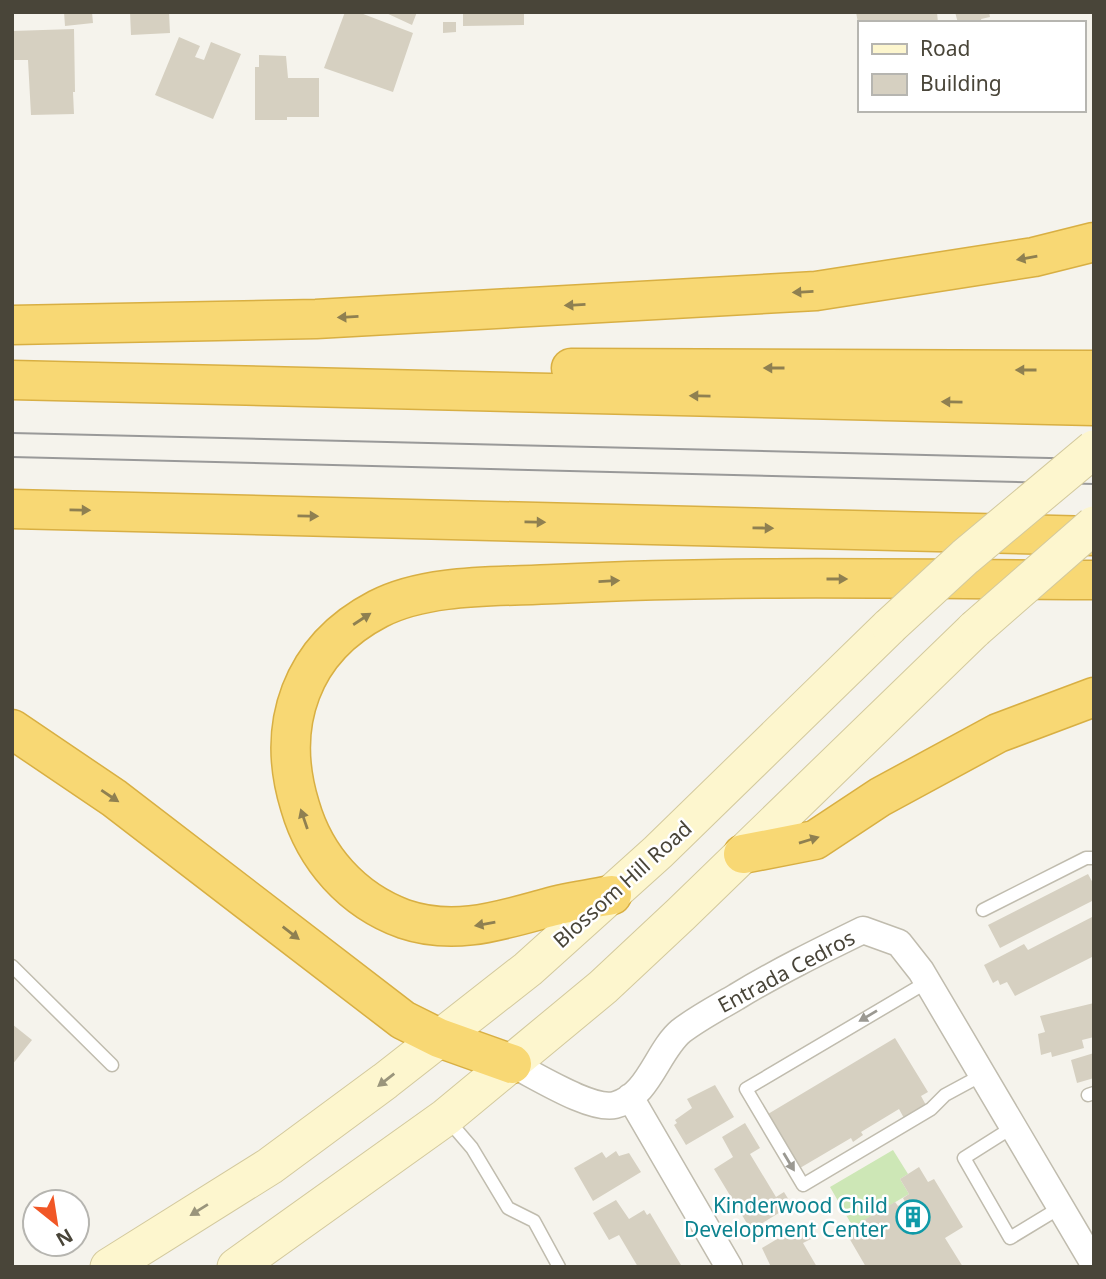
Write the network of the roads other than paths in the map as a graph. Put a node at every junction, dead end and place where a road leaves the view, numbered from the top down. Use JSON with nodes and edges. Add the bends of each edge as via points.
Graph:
{"nodes":[{"id":1,"x":1094,"y":242,"type":"edge"},
{"id":2,"x":12,"y":325,"type":"edge"},
{"id":3,"x":1094,"y":370,"type":"edge"},
{"id":4,"x":12,"y":380,"type":"edge"},
{"id":5,"x":317,"y":386,"type":"junction"},
{"id":6,"x":1094,"y":406,"type":"edge"},
{"id":7,"x":1094,"y":449,"type":"edge"},
{"id":8,"x":12,"y":509,"type":"edge"},
{"id":9,"x":1094,"y":526,"type":"edge"},
{"id":10,"x":1094,"y":536,"type":"edge"},
{"id":11,"x":1094,"y":580,"type":"edge"},
{"id":12,"x":1094,"y":696,"type":"edge"},
{"id":13,"x":12,"y":729,"type":"edge"},
{"id":14,"x":743,"y":854,"type":"junction"},
{"id":15,"x":1094,"y":858,"type":"edge"},
{"id":16,"x":612,"y":895,"type":"junction"},
{"id":17,"x":984,"y":910,"type":"dead end"},
{"id":18,"x":12,"y":966,"type":"edge"},
{"id":19,"x":927,"y":982,"type":"junction"},
{"id":20,"x":439,"y":1038,"type":"junction"},
{"id":21,"x":512,"y":1063,"type":"junction"},
{"id":22,"x":112,"y":1065,"type":"dead end"},
{"id":23,"x":982,"y":1075,"type":"junction"},
{"id":24,"x":629,"y":1097,"type":"junction"},
{"id":25,"x":446,"y":1117,"type":"junction"},
{"id":26,"x":1013,"y":1127,"type":"junction"},
{"id":27,"x":1060,"y":1207,"type":"junction"},
{"id":28,"x":1094,"y":1264,"type":"edge"},
{"id":29,"x":108,"y":1267,"type":"edge"},
{"id":30,"x":236,"y":1267,"type":"edge"},
{"id":31,"x":559,"y":1267,"type":"edge"},
{"id":32,"x":729,"y":1267,"type":"edge"}],
"edges":[{"from":1,"to":2,"type":"highway","one_way":true,"via":[[1034,257],[816,291],[316,319]]},
{"from":3,"to":5,"type":"highway","one_way":true,"via":[[589,367]]},
{"from":4,"to":5,"type":"highway"},
{"from":6,"to":5,"type":"highway","one_way":true},
{"from":7,"to":16,"type":"main road","name":"Blossom Hill Road","bridge":true,"via":[[890,626]]},
{"from":8,"to":10,"type":"highway","one_way":true},
{"from":9,"to":14,"type":"main road","bridge":true,"via":[[975,629]]},
{"from":16,"to":11,"type":"highway","one_way":true,"via":[[465,927],[404,918],[354,890],[310,838],[290,769],[292,718],[309,674],[325,652],[357,621],[382,607],[443,590],[658,579]]},
{"from":14,"to":12,"type":"highway","one_way":true,"via":[[816,840],[880,797],[986,739]]},
{"from":13,"to":20,"type":"highway","one_way":true,"via":[[124,806],[403,1020]]},
{"from":14,"to":21,"type":"main road","via":[[603,987]]},
{"from":15,"to":17,"type":"lane"},
{"from":16,"to":20,"type":"main road","name":"Blossom Hill Road","via":[[528,969]]},
{"from":18,"to":22,"type":"lane"},
{"from":19,"to":23,"type":"street","name":"Entrada Cedros"},
{"from":19,"to":23,"type":"lane","one_way":true,"via":[[746,1088],[803,1185]]},
{"from":19,"to":24,"type":"street","name":"Entrada Cedros","via":[[899,943],[863,930],[782,970],[680,1032]]},
{"from":20,"to":21,"type":"highway"},
{"from":20,"to":29,"type":"main road","name":"Blossom Hill Road","one_way":true,"via":[[270,1167]]},
{"from":21,"to":24,"type":"street","via":[[597,1105],[614,1105]]},
{"from":21,"to":25,"type":"main road"},
{"from":23,"to":26,"type":"street","name":"Entrada Cedros"},
{"from":24,"to":32,"type":"street"},
{"from":25,"to":30,"type":"main road"},
{"from":25,"to":31,"type":"lane","via":[[472,1148],[508,1208],[534,1221]]},
{"from":26,"to":27,"type":"street","name":"Entrada Cedros"},
{"from":26,"to":27,"type":"lane","via":[[964,1158],[981,1191],[1010,1238]]},
{"from":27,"to":28,"type":"street","name":"Entrada Cedros"}]}
